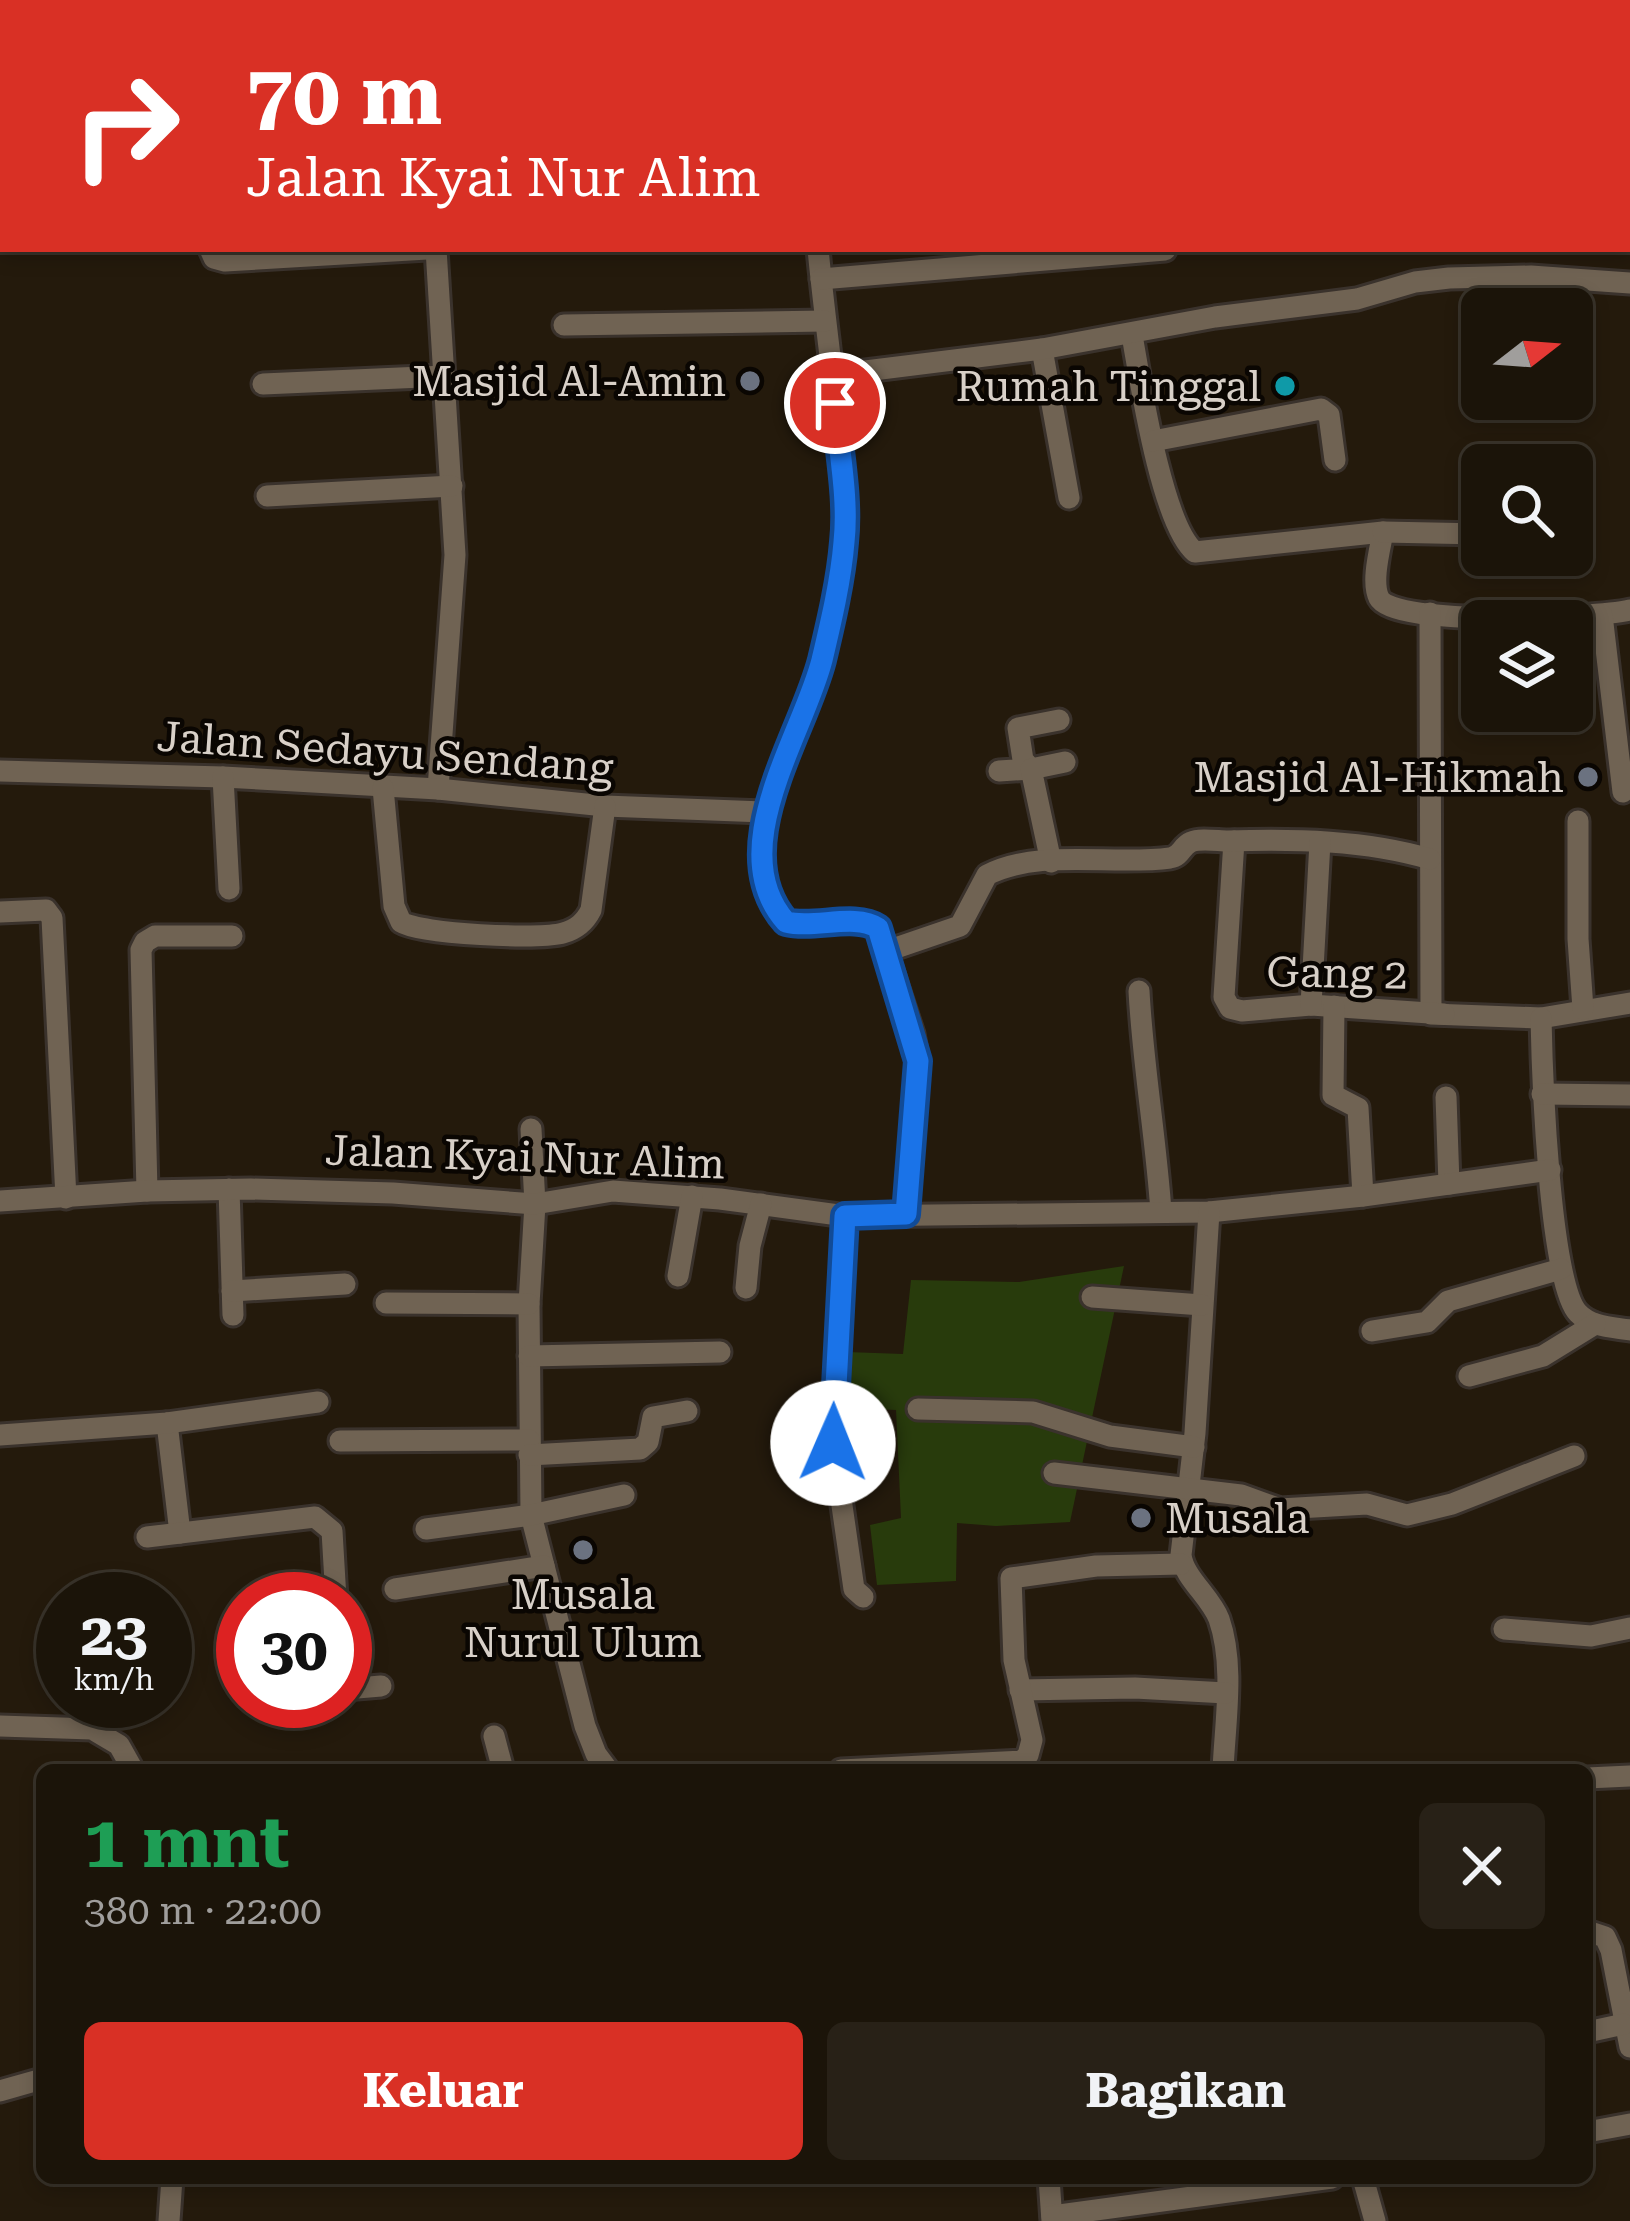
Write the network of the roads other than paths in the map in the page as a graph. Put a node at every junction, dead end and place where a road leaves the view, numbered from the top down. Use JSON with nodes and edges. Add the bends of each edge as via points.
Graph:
{"nodes":[{"id":1,"x":211,"y":252,"type":"edge"},
{"id":2,"x":380,"y":252,"type":"edge"},
{"id":3,"x":432,"y":252,"type":"edge"},
{"id":4,"x":818,"y":252,"type":"edge"},
{"id":5,"x":1140,"y":252,"type":"edge"},
{"id":6,"x":821,"y":278,"type":"junction"},
{"id":7,"x":1630,"y":284,"type":"edge"},
{"id":8,"x":825,"y":321,"type":"junction"},
{"id":9,"x":564,"y":326,"type":"dead end"},
{"id":10,"x":1132,"y":335,"type":"junction"},
{"id":11,"x":1042,"y":350,"type":"junction"},
{"id":12,"x":833,"y":375,"type":"junction"},
{"id":13,"x":445,"y":376,"type":"junction"},
{"id":14,"x":262,"y":384,"type":"dead end"},
{"id":15,"x":1153,"y":441,"type":"junction"},
{"id":16,"x":1335,"y":460,"type":"dead end"},
{"id":17,"x":452,"y":486,"type":"junction"},
{"id":18,"x":267,"y":496,"type":"dead end"},
{"id":19,"x":1069,"y":498,"type":"dead end"},
{"id":20,"x":1383,"y":532,"type":"junction"},
{"id":21,"x":1461,"y":534,"type":"edge"},
{"id":22,"x":1630,"y":610,"type":"edge"},
{"id":23,"x":1430,"y":614,"type":"junction"},
{"id":24,"x":1602,"y":615,"type":"junction"},
{"id":25,"x":1059,"y":719,"type":"dead end"},
{"id":26,"x":1066,"y":763,"type":"dead end"},
{"id":27,"x":1031,"y":769,"type":"junction"},
{"id":28,"x":0,"y":771,"type":"edge"},
{"id":29,"x":999,"y":771,"type":"dead end"},
{"id":30,"x":223,"y":777,"type":"junction"},
{"id":31,"x":383,"y":788,"type":"junction"},
{"id":32,"x":439,"y":789,"type":"junction"},
{"id":33,"x":1623,"y":792,"type":"dead end"},
{"id":34,"x":605,"y":806,"type":"junction"},
{"id":35,"x":765,"y":812,"type":"junction"},
{"id":36,"x":1578,"y":820,"type":"dead end"},
{"id":37,"x":1234,"y":841,"type":"junction"},
{"id":38,"x":1320,"y":842,"type":"junction"},
{"id":39,"x":1430,"y":859,"type":"junction"},
{"id":40,"x":1051,"y":862,"type":"junction"},
{"id":41,"x":229,"y":889,"type":"dead end"},
{"id":42,"x":0,"y":912,"type":"edge"},
{"id":43,"x":232,"y":936,"type":"dead end"},
{"id":44,"x":887,"y":951,"type":"junction"},
{"id":45,"x":1139,"y":992,"type":"dead end"},
{"id":46,"x":1630,"y":1003,"type":"edge"},
{"id":47,"x":1322,"y":1005,"type":"junction"},
{"id":48,"x":1583,"y":1009,"type":"junction"},
{"id":49,"x":1431,"y":1014,"type":"junction"},
{"id":50,"x":1541,"y":1018,"type":"junction"},
{"id":51,"x":1542,"y":1094,"type":"junction"},
{"id":52,"x":1630,"y":1094,"type":"edge"},
{"id":53,"x":1446,"y":1097,"type":"dead end"},
{"id":54,"x":531,"y":1130,"type":"dead end"},
{"id":55,"x":1550,"y":1170,"type":"junction"},
{"id":56,"x":1449,"y":1184,"type":"junction"},
{"id":57,"x":229,"y":1189,"type":"junction"},
{"id":58,"x":147,"y":1191,"type":"junction"},
{"id":59,"x":692,"y":1196,"type":"junction"},
{"id":60,"x":1363,"y":1196,"type":"junction"},
{"id":61,"x":66,"y":1198,"type":"junction"},
{"id":62,"x":0,"y":1201,"type":"edge"},
{"id":63,"x":535,"y":1204,"type":"junction"},
{"id":64,"x":761,"y":1204,"type":"junction"},
{"id":65,"x":1161,"y":1212,"type":"junction"},
{"id":66,"x":1209,"y":1212,"type":"junction"},
{"id":67,"x":906,"y":1214,"type":"junction"},
{"id":68,"x":845,"y":1216,"type":"junction"},
{"id":69,"x":1561,"y":1269,"type":"junction"},
{"id":70,"x":678,"y":1276,"type":"dead end"},
{"id":71,"x":346,"y":1284,"type":"dead end"},
{"id":72,"x":746,"y":1288,"type":"dead end"},
{"id":73,"x":232,"y":1292,"type":"junction"},
{"id":74,"x":1092,"y":1297,"type":"dead end"},
{"id":75,"x":386,"y":1304,"type":"dead end"},
{"id":76,"x":529,"y":1304,"type":"junction"},
{"id":77,"x":1202,"y":1305,"type":"junction"},
{"id":78,"x":233,"y":1315,"type":"dead end"},
{"id":79,"x":1594,"y":1324,"type":"junction"},
{"id":80,"x":1372,"y":1330,"type":"dead end"},
{"id":81,"x":1630,"y":1330,"type":"edge"},
{"id":82,"x":720,"y":1352,"type":"dead end"},
{"id":83,"x":529,"y":1356,"type":"junction"},
{"id":84,"x":1468,"y":1376,"type":"dead end"},
{"id":85,"x":317,"y":1402,"type":"dead end"},
{"id":86,"x":918,"y":1409,"type":"dead end"},
{"id":87,"x":687,"y":1411,"type":"dead end"},
{"id":88,"x":166,"y":1423,"type":"junction"},
{"id":89,"x":0,"y":1435,"type":"edge"},
{"id":90,"x":340,"y":1441,"type":"dead end"},
{"id":91,"x":529,"y":1447,"type":"junction"},
{"id":92,"x":1194,"y":1447,"type":"junction"},
{"id":93,"x":1574,"y":1456,"type":"dead end"},
{"id":94,"x":1054,"y":1473,"type":"dead end"},
{"id":95,"x":1187,"y":1490,"type":"junction"},
{"id":96,"x":624,"y":1495,"type":"dead end"},
{"id":97,"x":531,"y":1515,"type":"junction"},
{"id":98,"x":426,"y":1528,"type":"dead end"},
{"id":99,"x":180,"y":1533,"type":"junction"},
{"id":100,"x":147,"y":1537,"type":"dead end"},
{"id":101,"x":1181,"y":1564,"type":"junction"},
{"id":102,"x":544,"y":1566,"type":"junction"},
{"id":103,"x":335,"y":1572,"type":"edge"},
{"id":104,"x":394,"y":1589,"type":"dead end"},
{"id":105,"x":863,"y":1597,"type":"dead end"},
{"id":106,"x":1630,"y":1628,"type":"edge"},
{"id":107,"x":1504,"y":1629,"type":"dead end"},
{"id":108,"x":381,"y":1686,"type":"dead end"},
{"id":109,"x":372,"y":1687,"type":"edge"},
{"id":110,"x":1020,"y":1690,"type":"junction"},
{"id":111,"x":1226,"y":1694,"type":"junction"},
{"id":112,"x":0,"y":1726,"type":"edge"},
{"id":113,"x":494,"y":1736,"type":"dead end"},
{"id":114,"x":130,"y":1764,"type":"edge"},
{"id":115,"x":501,"y":1764,"type":"edge"},
{"id":116,"x":604,"y":1764,"type":"edge"},
{"id":117,"x":962,"y":1764,"type":"edge"},
{"id":118,"x":1223,"y":1764,"type":"edge"},
{"id":119,"x":1630,"y":1776,"type":"edge"},
{"id":120,"x":1593,"y":1778,"type":"edge"},
{"id":121,"x":1593,"y":1932,"type":"edge"},
{"id":122,"x":1624,"y":2024,"type":"junction"},
{"id":123,"x":1593,"y":2031,"type":"edge"},
{"id":124,"x":1630,"y":2047,"type":"edge"},
{"id":125,"x":36,"y":2082,"type":"edge"},
{"id":126,"x":0,"y":2091,"type":"edge"},
{"id":127,"x":1630,"y":2124,"type":"edge"},
{"id":128,"x":1593,"y":2131,"type":"edge"},
{"id":129,"x":172,"y":2184,"type":"edge"},
{"id":130,"x":1049,"y":2184,"type":"edge"},
{"id":131,"x":1289,"y":2184,"type":"edge"},
{"id":132,"x":1365,"y":2184,"type":"edge"},
{"id":133,"x":1052,"y":2218,"type":"edge"},
{"id":134,"x":169,"y":2221,"type":"edge"},
{"id":135,"x":1375,"y":2221,"type":"edge"}],
"edges":[{"from":1,"to":2,"type":"street","via":[[225,261]]},
{"from":3,"to":13,"type":"street"},
{"from":4,"to":6,"type":"street"},
{"from":5,"to":6,"type":"street"},
{"from":6,"to":8,"type":"street"},
{"from":7,"to":10,"type":"street","via":[[1449,278]]},
{"from":8,"to":9,"type":"street"},
{"from":8,"to":12,"type":"street"},
{"from":10,"to":11,"type":"street"},
{"from":10,"to":15,"type":"street"},
{"from":11,"to":12,"type":"street"},
{"from":11,"to":19,"type":"street"},
{"from":12,"to":35,"type":"street","via":[[845,539],[821,662]]},
{"from":13,"to":14,"type":"street"},
{"from":13,"to":17,"type":"street"},
{"from":15,"to":16,"type":"street","via":[[1321,409],[1329,415]]},
{"from":15,"to":20,"type":"street","via":[[1195,552]]},
{"from":17,"to":18,"type":"street"},
{"from":17,"to":32,"type":"street"},
{"from":20,"to":21,"type":"street"},
{"from":20,"to":23,"type":"street","via":[[1379,597]]},
{"from":22,"to":24,"type":"street"},
{"from":23,"to":24,"type":"street"},
{"from":23,"to":39,"type":"street"},
{"from":24,"to":33,"type":"street"},
{"from":25,"to":27,"type":"street","via":[[1017,730]]},
{"from":26,"to":27,"type":"street"},
{"from":27,"to":29,"type":"street"},
{"from":27,"to":40,"type":"street"},
{"from":28,"to":30,"type":"street","name":"Jalan Sedayu Sendang"},
{"from":30,"to":31,"type":"street","name":"Jalan Sedayu Sendang"},
{"from":30,"to":41,"type":"street"},
{"from":31,"to":32,"type":"street","name":"Jalan Sedayu Sendang"},
{"from":31,"to":34,"type":"street","via":[[394,906],[401,922],[422,930],[548,936],[576,928],[592,910]]},
{"from":32,"to":34,"type":"street","name":"Jalan Sedayu Sendang"},
{"from":34,"to":35,"type":"street","name":"Jalan Sedayu Sendang"},
{"from":35,"to":44,"type":"street","via":[[764,871],[775,910],[798,925],[874,923]]},
{"from":36,"to":48,"type":"street"},
{"from":37,"to":38,"type":"street"},
{"from":37,"to":40,"type":"street","via":[[1192,842],[1172,858]]},
{"from":37,"to":47,"type":"street","name":"Gang 2","via":[[1226,1003],[1242,1011]]},
{"from":38,"to":39,"type":"street"},
{"from":38,"to":47,"type":"street"},
{"from":39,"to":49,"type":"street"},
{"from":40,"to":44,"type":"street","via":[[987,875],[960,926]]},
{"from":42,"to":61,"type":"street","via":[[40,910],[53,923]]},
{"from":43,"to":58,"type":"street","via":[[155,936],[141,950]]},
{"from":44,"to":67,"type":"street","via":[[918,1061]]},
{"from":45,"to":65,"type":"street"},
{"from":46,"to":48,"type":"street","name":"Gang 2"},
{"from":47,"to":49,"type":"street","name":"Gang 2"},
{"from":47,"to":60,"type":"street","via":[[1333,1095],[1358,1108]]},
{"from":48,"to":50,"type":"street","name":"Gang 2"},
{"from":49,"to":50,"type":"street","name":"Gang 2"},
{"from":50,"to":51,"type":"street"},
{"from":51,"to":52,"type":"street"},
{"from":51,"to":55,"type":"street"},
{"from":53,"to":56,"type":"street"},
{"from":54,"to":63,"type":"street"},
{"from":55,"to":56,"type":"street","name":"Jalan Kyai Nur Alim"},
{"from":55,"to":69,"type":"street"},
{"from":56,"to":60,"type":"street","name":"Jalan Kyai Nur Alim"},
{"from":57,"to":58,"type":"street","name":"Jalan Kyai Nur Alim"},
{"from":57,"to":63,"type":"street","name":"Jalan Kyai Nur Alim"},
{"from":57,"to":73,"type":"street"},
{"from":58,"to":61,"type":"street","name":"Jalan Kyai Nur Alim"},
{"from":59,"to":63,"type":"street","name":"Jalan Kyai Nur Alim","via":[[592,1192]]},
{"from":59,"to":64,"type":"street","name":"Jalan Kyai Nur Alim"},
{"from":59,"to":70,"type":"street"},
{"from":60,"to":66,"type":"street","name":"Jalan Kyai Nur Alim"},
{"from":61,"to":62,"type":"street","name":"Jalan Kyai Nur Alim"},
{"from":63,"to":76,"type":"street"},
{"from":64,"to":68,"type":"street","name":"Jalan Kyai Nur Alim"},
{"from":64,"to":72,"type":"street"},
{"from":65,"to":66,"type":"street","name":"Jalan Kyai Nur Alim"},
{"from":65,"to":67,"type":"street","name":"Jalan Kyai Nur Alim"},
{"from":66,"to":77,"type":"street"},
{"from":67,"to":68,"type":"street","name":"Jalan Kyai Nur Alim"},
{"from":68,"to":105,"type":"street","via":[[833,1443],[854,1589]]},
{"from":69,"to":79,"type":"street","via":[[1573,1308]]},
{"from":69,"to":80,"type":"street","via":[[1448,1301],[1427,1322]]},
{"from":71,"to":73,"type":"street"},
{"from":73,"to":78,"type":"street"},
{"from":74,"to":77,"type":"street"},
{"from":75,"to":76,"type":"street"},
{"from":76,"to":83,"type":"street"},
{"from":77,"to":92,"type":"street"},
{"from":79,"to":81,"type":"street"},
{"from":79,"to":84,"type":"street","via":[[1543,1356]]},
{"from":82,"to":83,"type":"street"},
{"from":83,"to":91,"type":"street"},
{"from":85,"to":88,"type":"street"},
{"from":86,"to":92,"type":"street","via":[[1034,1412],[1110,1436]]},
{"from":87,"to":91,"type":"street","via":[[653,1417],[640,1449]]},
{"from":88,"to":89,"type":"street"},
{"from":88,"to":99,"type":"street"},
{"from":90,"to":91,"type":"street"},
{"from":91,"to":97,"type":"street"},
{"from":92,"to":95,"type":"street"},
{"from":93,"to":95,"type":"street","via":[[1407,1516],[1367,1504],[1303,1510]]},
{"from":94,"to":95,"type":"street"},
{"from":95,"to":101,"type":"street"},
{"from":96,"to":97,"type":"street"},
{"from":97,"to":98,"type":"street"},
{"from":97,"to":102,"type":"street"},
{"from":99,"to":100,"type":"street"},
{"from":99,"to":103,"type":"street","via":[[315,1517],[332,1532]]},
{"from":101,"to":110,"type":"street","via":[[1011,1578]]},
{"from":101,"to":111,"type":"street","via":[[1219,1619]]},
{"from":102,"to":104,"type":"street"},
{"from":102,"to":116,"type":"street","via":[[585,1726]]},
{"from":106,"to":107,"type":"street","via":[[1591,1636]]},
{"from":108,"to":109,"type":"street"},
{"from":110,"to":111,"type":"street"},
{"from":110,"to":117,"type":"street","via":[[1028,1755]]},
{"from":111,"to":118,"type":"street"},
{"from":112,"to":114,"type":"street","via":[[92,1729],[119,1745]]},
{"from":113,"to":115,"type":"street"},
{"from":119,"to":120,"type":"street"},
{"from":121,"to":122,"type":"street","via":[[1611,1950]]},
{"from":122,"to":123,"type":"street"},
{"from":122,"to":124,"type":"street"},
{"from":125,"to":126,"type":"street"},
{"from":127,"to":128,"type":"street"},
{"from":129,"to":134,"type":"street"},
{"from":130,"to":133,"type":"street"},
{"from":131,"to":133,"type":"street"},
{"from":132,"to":135,"type":"street"}]}
